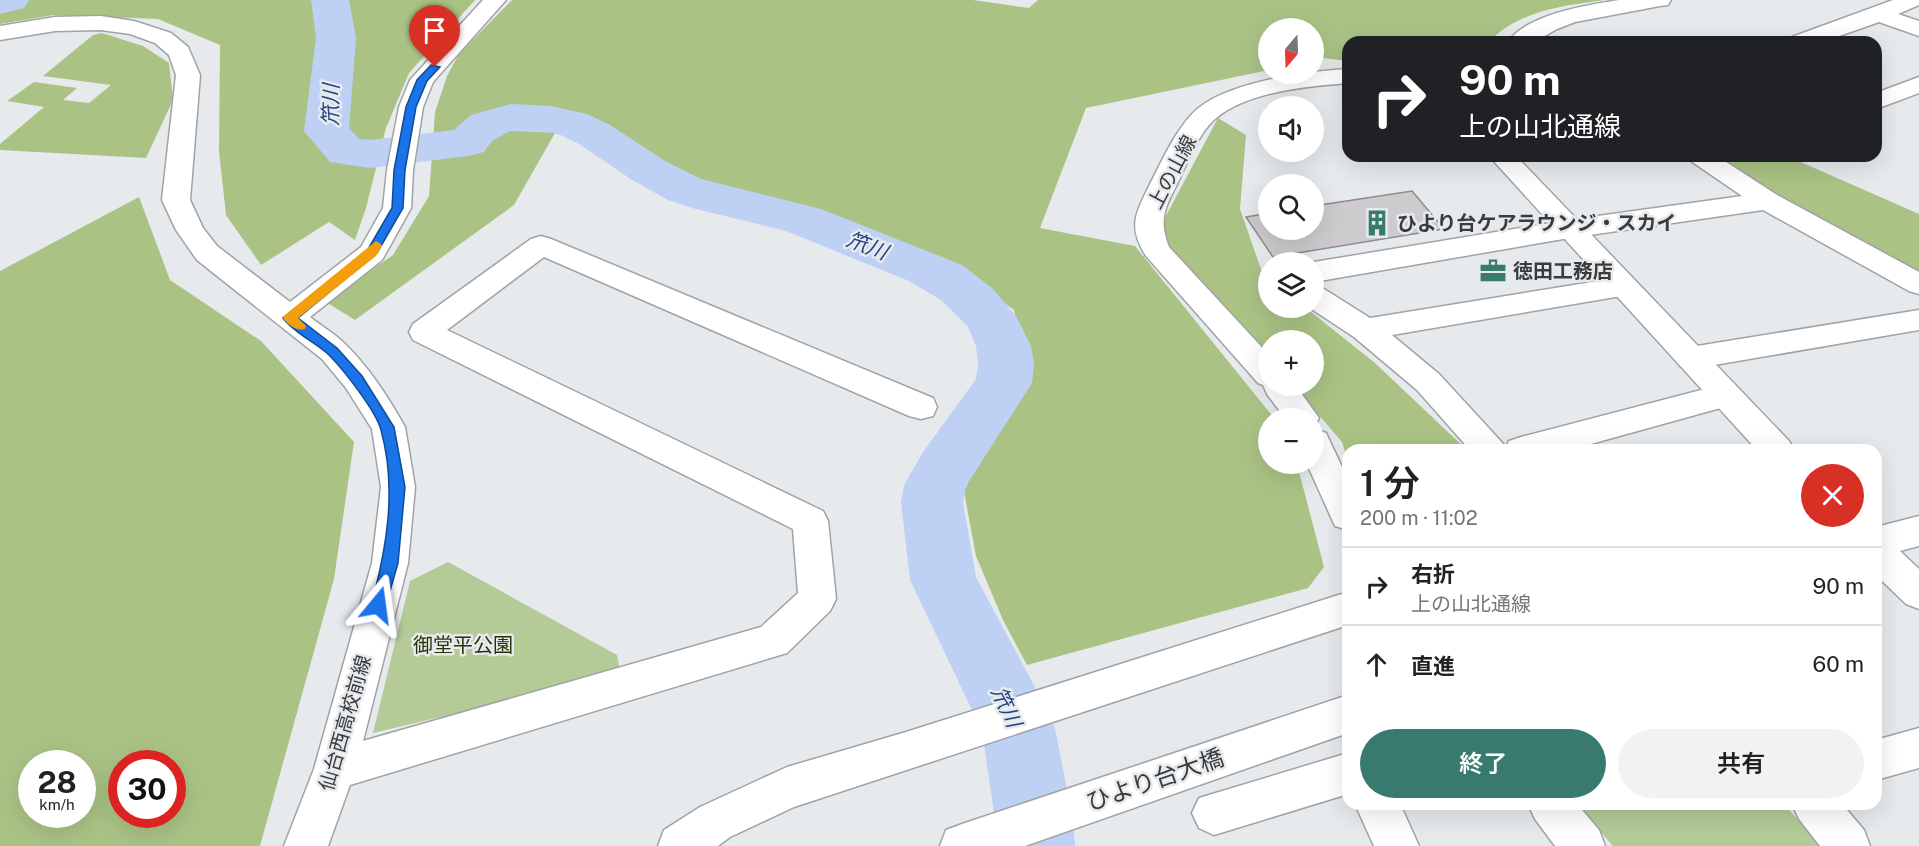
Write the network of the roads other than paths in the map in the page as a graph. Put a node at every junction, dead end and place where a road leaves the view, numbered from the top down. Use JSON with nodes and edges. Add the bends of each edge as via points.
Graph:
{"nodes":[{"id":1,"x":495,"y":0,"type":"edge"},
{"id":2,"x":1660,"y":0,"type":"edge"},
{"id":3,"x":1912,"y":0,"type":"edge"},
{"id":4,"x":1854,"y":3,"type":"dead end"},
{"id":5,"x":1879,"y":14,"type":"junction"},
{"id":6,"x":1919,"y":29,"type":"edge"},
{"id":7,"x":0,"y":33,"type":"edge"},
{"id":8,"x":1526,"y":36,"type":"edge"},
{"id":9,"x":1817,"y":36,"type":"edge"},
{"id":10,"x":1342,"y":76,"type":"edge"},
{"id":11,"x":1919,"y":84,"type":"edge"},
{"id":12,"x":1882,"y":99,"type":"edge"},
{"id":13,"x":1508,"y":162,"type":"edge"},
{"id":14,"x":1709,"y":162,"type":"edge"},
{"id":15,"x":1767,"y":201,"type":"junction"},
{"id":16,"x":1569,"y":229,"type":"junction"},
{"id":17,"x":1324,"y":270,"type":"edge"},
{"id":18,"x":1919,"y":284,"type":"edge"},
{"id":19,"x":1623,"y":286,"type":"junction"},
{"id":20,"x":1324,"y":302,"type":"edge"},
{"id":21,"x":290,"y":318,"type":"junction"},
{"id":22,"x":1919,"y":320,"type":"edge"},
{"id":23,"x":1365,"y":329,"type":"junction"},
{"id":24,"x":1691,"y":358,"type":"junction"},
{"id":25,"x":1258,"y":363,"type":"edge"},
{"id":26,"x":1286,"y":396,"type":"edge"},
{"id":27,"x":1724,"y":396,"type":"junction"},
{"id":28,"x":921,"y":407,"type":"dead end"},
{"id":29,"x":1295,"y":408,"type":"edge"},
{"id":30,"x":1485,"y":444,"type":"edge"},
{"id":31,"x":1544,"y":444,"type":"edge"},
{"id":32,"x":1771,"y":444,"type":"edge"},
{"id":33,"x":1324,"y":464,"type":"edge"},
{"id":34,"x":1342,"y":503,"type":"edge"},
{"id":35,"x":1919,"y":531,"type":"edge"},
{"id":36,"x":1882,"y":540,"type":"edge"},
{"id":37,"x":1882,"y":558,"type":"edge"},
{"id":38,"x":1919,"y":593,"type":"edge"},
{"id":39,"x":1342,"y":611,"type":"edge"},
{"id":40,"x":1342,"y":716,"type":"edge"},
{"id":41,"x":1919,"y":748,"type":"edge"},
{"id":42,"x":1882,"y":758,"type":"edge"},
{"id":43,"x":335,"y":770,"type":"junction"},
{"id":44,"x":1342,"y":776,"type":"edge"},
{"id":45,"x":1380,"y":810,"type":"edge"},
{"id":46,"x":1555,"y":810,"type":"edge"},
{"id":47,"x":1819,"y":810,"type":"edge"},
{"id":48,"x":1214,"y":813,"type":"dead end"},
{"id":49,"x":306,"y":846,"type":"edge"},
{"id":50,"x":680,"y":846,"type":"edge"},
{"id":51,"x":962,"y":846,"type":"edge"},
{"id":52,"x":1397,"y":846,"type":"edge"},
{"id":53,"x":1583,"y":846,"type":"edge"},
{"id":54,"x":1848,"y":846,"type":"edge"}],
"edges":[{"from":1,"to":21,"type":"street","via":[[422,80],[411,107],[397,208],[372,253]]},
{"from":2,"to":8,"type":"street","via":[[1554,22]]},
{"from":3,"to":5,"type":"street"},
{"from":4,"to":5,"type":"street"},
{"from":5,"to":6,"type":"street"},
{"from":5,"to":9,"type":"street"},
{"from":7,"to":21,"type":"street","name":"仙台西高校前線","via":[[56,24],[101,23],[163,38],[180,52],[188,75],[176,200],[190,230],[207,253]]},
{"from":10,"to":25,"type":"street","name":"上の山線","via":[[1248,93],[1218,105],[1201,118],[1149,213],[1149,231],[1156,250]]},
{"from":11,"to":12,"type":"street"},
{"from":13,"to":16,"type":"street"},
{"from":14,"to":15,"type":"street"},
{"from":15,"to":16,"type":"street"},
{"from":15,"to":18,"type":"street"},
{"from":16,"to":17,"type":"street"},
{"from":16,"to":19,"type":"street"},
{"from":19,"to":23,"type":"street"},
{"from":19,"to":24,"type":"street"},
{"from":20,"to":23,"type":"street"},
{"from":21,"to":43,"type":"street","name":"仙台西高校前線","via":[[333,351],[388,427],[398,487],[390,563]]},
{"from":22,"to":24,"type":"street"},
{"from":23,"to":30,"type":"street","via":[[1428,382]]},
{"from":24,"to":27,"type":"street"},
{"from":26,"to":29,"type":"street"},
{"from":27,"to":31,"type":"street"},
{"from":27,"to":32,"type":"street"},
{"from":28,"to":43,"type":"street","via":[[541,246],[424,332],[810,522],[817,599],[773,641]]},
{"from":33,"to":34,"type":"street"},
{"from":35,"to":36,"type":"street"},
{"from":37,"to":38,"type":"street"},
{"from":39,"to":50,"type":"street","via":[[787,788],[715,822]]},
{"from":40,"to":51,"type":"street","name":"ひより台大橋"},
{"from":41,"to":42,"type":"street"},
{"from":43,"to":49,"type":"street","name":"仙台西高校前線"},
{"from":44,"to":48,"type":"street"},
{"from":45,"to":52,"type":"street"},
{"from":46,"to":53,"type":"street"},
{"from":47,"to":54,"type":"street"}]}
